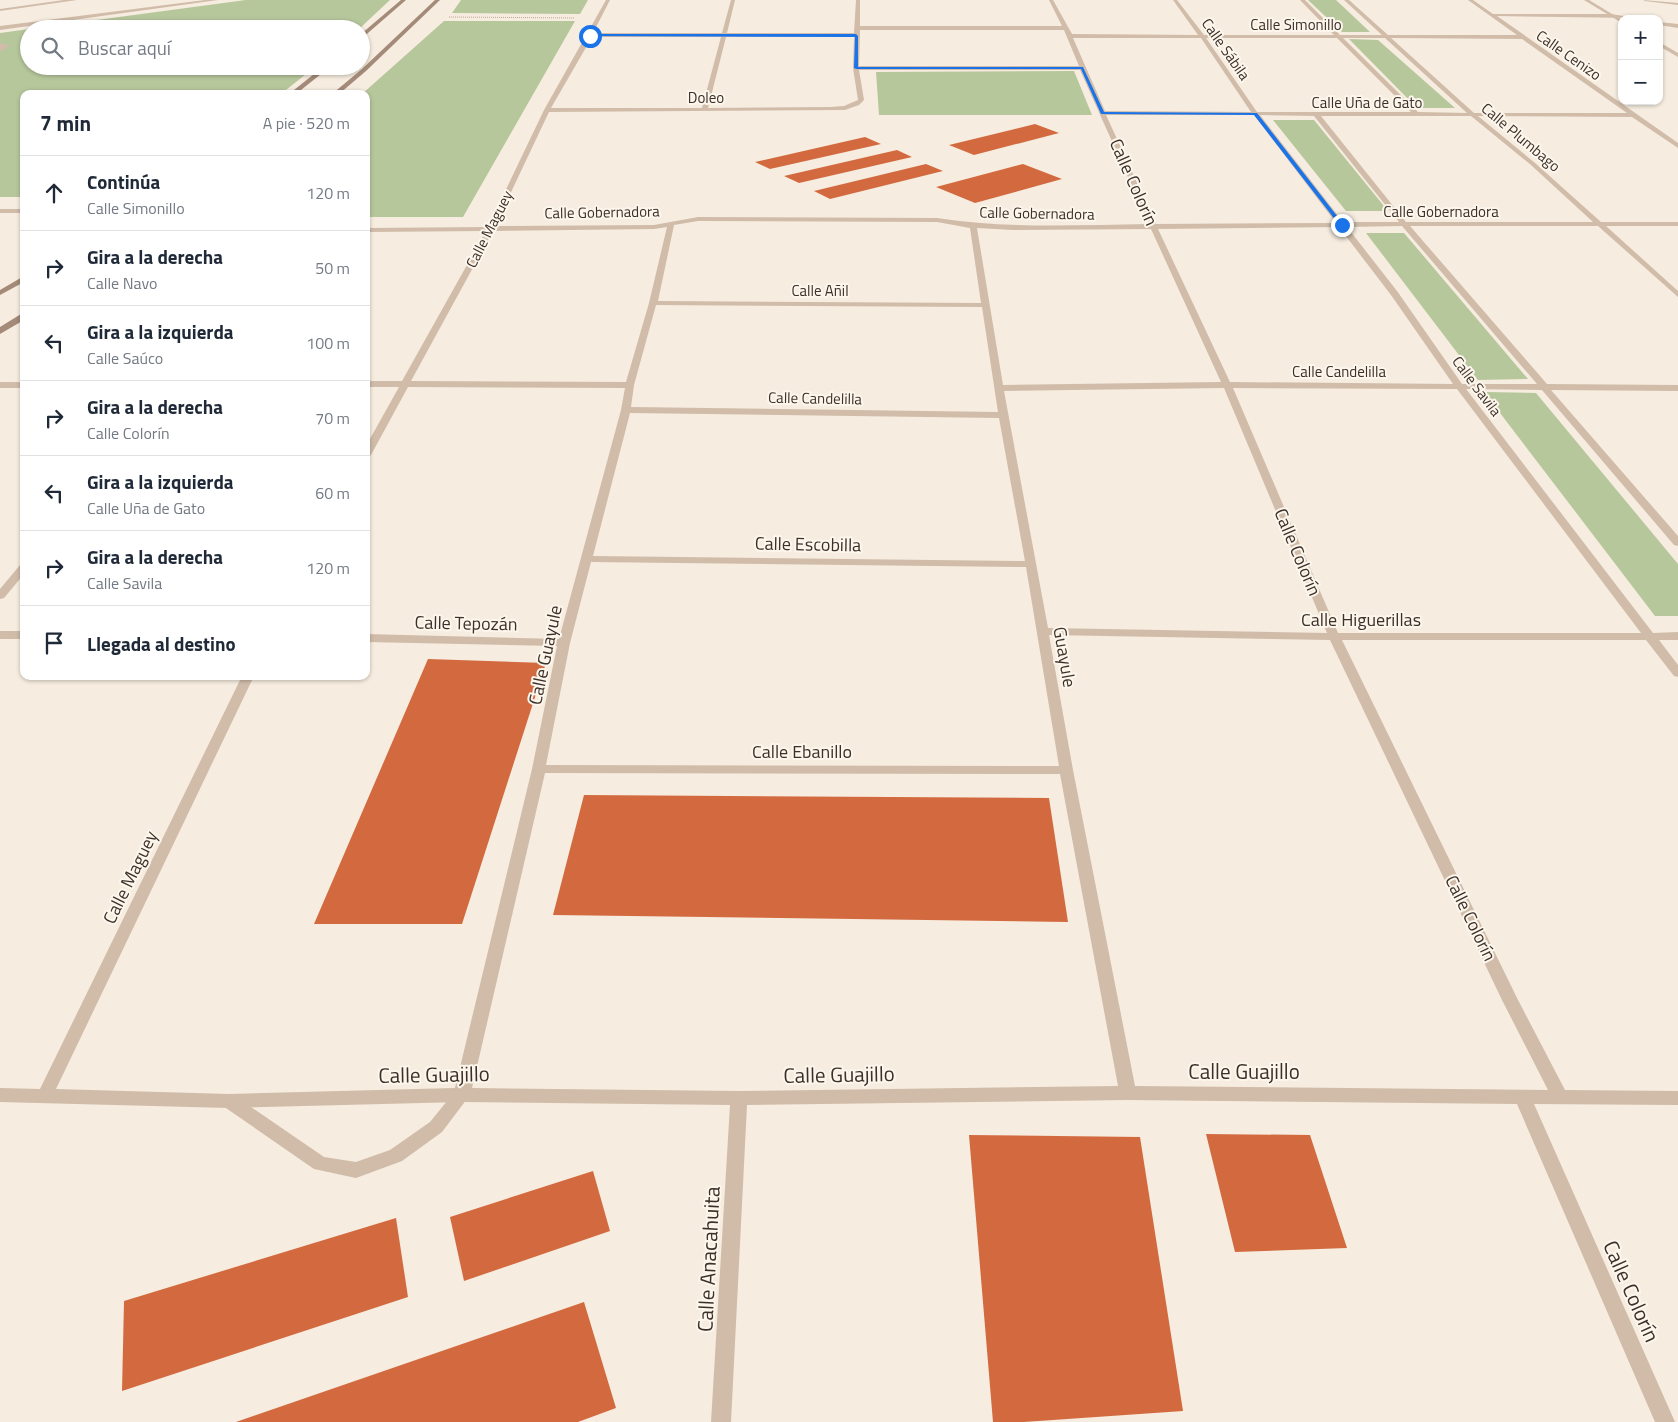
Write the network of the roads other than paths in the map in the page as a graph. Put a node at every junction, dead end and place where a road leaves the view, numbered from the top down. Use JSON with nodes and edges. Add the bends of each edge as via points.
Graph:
{"nodes":[{"id":1,"x":75,"y":0,"type":"edge"},
{"id":2,"x":176,"y":0,"type":"edge"},
{"id":3,"x":216,"y":0,"type":"edge"},
{"id":4,"x":404,"y":0,"type":"edge"},
{"id":5,"x":438,"y":0,"type":"edge"},
{"id":6,"x":608,"y":0,"type":"edge"},
{"id":7,"x":732,"y":0,"type":"edge"},
{"id":8,"x":858,"y":0,"type":"edge"},
{"id":9,"x":1052,"y":0,"type":"edge"},
{"id":10,"x":1175,"y":0,"type":"edge"},
{"id":11,"x":1302,"y":0,"type":"edge"},
{"id":12,"x":1346,"y":0,"type":"edge"},
{"id":13,"x":1470,"y":0,"type":"edge"},
{"id":14,"x":1586,"y":0,"type":"edge"},
{"id":15,"x":1646,"y":0,"type":"edge"},
{"id":16,"x":1678,"y":4,"type":"edge"},
{"id":17,"x":0,"y":10,"type":"edge"},
{"id":18,"x":1490,"y":14,"type":"junction"},
{"id":19,"x":1611,"y":15,"type":"junction"},
{"id":20,"x":1618,"y":16,"type":"edge"},
{"id":21,"x":1618,"y":19,"type":"edge"},
{"id":22,"x":29,"y":20,"type":"edge"},
{"id":23,"x":62,"y":20,"type":"edge"},
{"id":24,"x":20,"y":21,"type":"edge"},
{"id":25,"x":0,"y":24,"type":"edge"},
{"id":26,"x":1663,"y":24,"type":"edge"},
{"id":27,"x":20,"y":25,"type":"edge"},
{"id":28,"x":1678,"y":26,"type":"edge"},
{"id":29,"x":0,"y":28,"type":"edge"},
{"id":30,"x":858,"y":28,"type":"junction"},
{"id":31,"x":370,"y":29,"type":"edge"},
{"id":32,"x":1067,"y":32,"type":"junction"},
{"id":33,"x":724,"y":35,"type":"junction"},
{"id":34,"x":590,"y":36,"type":"junction"},
{"id":35,"x":856,"y":36,"type":"junction"},
{"id":36,"x":1202,"y":36,"type":"junction"},
{"id":37,"x":1339,"y":36,"type":"junction"},
{"id":38,"x":1388,"y":36,"type":"junction"},
{"id":39,"x":1522,"y":37,"type":"junction"},
{"id":40,"x":0,"y":44,"type":"edge"},
{"id":41,"x":1663,"y":47,"type":"edge"},
{"id":42,"x":0,"y":50,"type":"edge"},
{"id":43,"x":1678,"y":56,"type":"edge"},
{"id":44,"x":370,"y":64,"type":"edge"},
{"id":45,"x":856,"y":68,"type":"junction"},
{"id":46,"x":1082,"y":68,"type":"junction"},
{"id":47,"x":316,"y":75,"type":"edge"},
{"id":48,"x":358,"y":75,"type":"edge"},
{"id":49,"x":297,"y":90,"type":"edge"},
{"id":50,"x":340,"y":90,"type":"edge"},
{"id":51,"x":548,"y":110,"type":"junction"},
{"id":52,"x":704,"y":110,"type":"junction"},
{"id":53,"x":1103,"y":113,"type":"junction"},
{"id":54,"x":1256,"y":114,"type":"junction"},
{"id":55,"x":1317,"y":114,"type":"junction"},
{"id":56,"x":1416,"y":115,"type":"junction"},
{"id":57,"x":1473,"y":115,"type":"junction"},
{"id":58,"x":1632,"y":115,"type":"junction"},
{"id":59,"x":1678,"y":146,"type":"edge"},
{"id":60,"x":0,"y":211,"type":"edge"},
{"id":61,"x":20,"y":211,"type":"edge"},
{"id":62,"x":671,"y":224,"type":"junction"},
{"id":63,"x":1404,"y":224,"type":"junction"},
{"id":64,"x":1599,"y":224,"type":"junction"},
{"id":65,"x":1678,"y":224,"type":"edge"},
{"id":66,"x":1342,"y":225,"type":"junction"},
{"id":67,"x":973,"y":226,"type":"junction"},
{"id":68,"x":1154,"y":227,"type":"junction"},
{"id":69,"x":491,"y":228,"type":"junction"},
{"id":70,"x":370,"y":230,"type":"edge"},
{"id":71,"x":20,"y":280,"type":"edge"},
{"id":72,"x":0,"y":292,"type":"edge"},
{"id":73,"x":1678,"y":295,"type":"edge"},
{"id":74,"x":653,"y":303,"type":"junction"},
{"id":75,"x":986,"y":305,"type":"junction"},
{"id":76,"x":20,"y":318,"type":"edge"},
{"id":77,"x":0,"y":331,"type":"edge"},
{"id":78,"x":370,"y":384,"type":"edge"},
{"id":79,"x":405,"y":384,"type":"junction"},
{"id":80,"x":0,"y":385,"type":"edge"},
{"id":81,"x":20,"y":385,"type":"edge"},
{"id":82,"x":630,"y":385,"type":"junction"},
{"id":83,"x":1228,"y":385,"type":"junction"},
{"id":84,"x":1460,"y":387,"type":"junction"},
{"id":85,"x":999,"y":388,"type":"junction"},
{"id":86,"x":1546,"y":388,"type":"junction"},
{"id":87,"x":1678,"y":388,"type":"edge"},
{"id":88,"x":626,"y":410,"type":"junction"},
{"id":89,"x":1003,"y":416,"type":"junction"},
{"id":90,"x":370,"y":448,"type":"edge"},
{"id":91,"x":1678,"y":543,"type":"edge"},
{"id":92,"x":586,"y":559,"type":"junction"},
{"id":93,"x":1030,"y":564,"type":"junction"},
{"id":94,"x":20,"y":571,"type":"edge"},
{"id":95,"x":0,"y":596,"type":"edge"},
{"id":96,"x":1043,"y":631,"type":"junction"},
{"id":97,"x":0,"y":635,"type":"edge"},
{"id":98,"x":20,"y":635,"type":"edge"},
{"id":99,"x":1651,"y":636,"type":"junction"},
{"id":100,"x":1678,"y":636,"type":"edge"},
{"id":101,"x":1334,"y":637,"type":"junction"},
{"id":102,"x":370,"y":638,"type":"edge"},
{"id":103,"x":564,"y":642,"type":"junction"},
{"id":104,"x":1678,"y":673,"type":"edge"},
{"id":105,"x":246,"y":680,"type":"edge"},
{"id":106,"x":539,"y":769,"type":"junction"},
{"id":107,"x":1066,"y":770,"type":"junction"},
{"id":108,"x":1128,"y":1093,"type":"junction"},
{"id":109,"x":0,"y":1095,"type":"edge"},
{"id":110,"x":45,"y":1095,"type":"junction"},
{"id":111,"x":462,"y":1095,"type":"junction"},
{"id":112,"x":1522,"y":1096,"type":"junction"},
{"id":113,"x":1560,"y":1097,"type":"junction"},
{"id":114,"x":739,"y":1098,"type":"junction"},
{"id":115,"x":1678,"y":1098,"type":"edge"},
{"id":116,"x":229,"y":1101,"type":"junction"},
{"id":117,"x":721,"y":1422,"type":"edge"},
{"id":118,"x":1666,"y":1422,"type":"edge"}],
"edges":[{"from":1,"to":17,"type":"street"},
{"from":2,"to":22,"type":"street"},
{"from":3,"to":23,"type":"street"},
{"from":4,"to":31,"type":"main road"},
{"from":5,"to":44,"type":"main road"},
{"from":6,"to":34,"type":"street","name":"Calle Maguey"},
{"from":7,"to":33,"type":"street"},
{"from":8,"to":30,"type":"street"},
{"from":9,"to":32,"type":"street","name":"Calle Colorín"},
{"from":10,"to":36,"type":"street","name":"Calle Sábila"},
{"from":11,"to":37,"type":"street"},
{"from":12,"to":38,"type":"street","name":"Calle Plumbago"},
{"from":13,"to":18,"type":"street","name":"Calle Cenizo"},
{"from":14,"to":19,"type":"street"},
{"from":15,"to":16,"type":"street"},
{"from":18,"to":19,"type":"street"},
{"from":18,"to":39,"type":"street","name":"Calle Cenizo"},
{"from":19,"to":20,"type":"street"},
{"from":19,"to":21,"type":"street"},
{"from":24,"to":25,"type":"street"},
{"from":26,"to":28,"type":"street"},
{"from":27,"to":29,"type":"street"},
{"from":30,"to":32,"type":"street","name":"Calle Simonillo"},
{"from":30,"to":35,"type":"street"},
{"from":32,"to":36,"type":"street","name":"Calle Simonillo"},
{"from":32,"to":46,"type":"street","name":"Calle Colorín"},
{"from":33,"to":34,"type":"street"},
{"from":33,"to":35,"type":"street"},
{"from":33,"to":52,"type":"street"},
{"from":34,"to":51,"type":"street","name":"Calle Maguey"},
{"from":35,"to":45,"type":"street"},
{"from":36,"to":37,"type":"street","name":"Calle Simonillo"},
{"from":36,"to":54,"type":"street","name":"Calle Sábila"},
{"from":37,"to":38,"type":"street","name":"Calle Simonillo"},
{"from":37,"to":56,"type":"street"},
{"from":38,"to":39,"type":"street","name":"Calle Simonillo"},
{"from":38,"to":57,"type":"street","name":"Calle Plumbago"},
{"from":39,"to":58,"type":"street","name":"Calle Cenizo"},
{"from":40,"to":42,"type":"street","via":[[6,46]]},
{"from":41,"to":43,"type":"street"},
{"from":45,"to":46,"type":"street"},
{"from":45,"to":52,"type":"street","name":"Doleo","via":[[861,100],[845,108]]},
{"from":46,"to":53,"type":"street","name":"Calle Colorín"},
{"from":47,"to":49,"type":"main road"},
{"from":48,"to":50,"type":"main road"},
{"from":51,"to":52,"type":"street","name":"Doleo"},
{"from":51,"to":69,"type":"street","name":"Calle Maguey"},
{"from":53,"to":54,"type":"street","name":"Calle Uña de Gato"},
{"from":53,"to":68,"type":"street","name":"Calle Colorín"},
{"from":54,"to":55,"type":"street","name":"Calle Uña de Gato"},
{"from":54,"to":66,"type":"street","name":"Calle Savila"},
{"from":55,"to":56,"type":"street","name":"Calle Uña de Gato"},
{"from":55,"to":63,"type":"street"},
{"from":56,"to":57,"type":"street","name":"Calle Uña de Gato"},
{"from":57,"to":58,"type":"street","name":"Calle Uña de Gato"},
{"from":57,"to":64,"type":"street","name":"Calle Plumbago"},
{"from":58,"to":59,"type":"street","name":"Calle Cenizo"},
{"from":60,"to":61,"type":"street"},
{"from":62,"to":67,"type":"street","name":"Calle Gobernadora","via":[[698,219],[937,220]]},
{"from":62,"to":69,"type":"street","name":"Calle Gobernadora","via":[[654,227]]},
{"from":62,"to":74,"type":"street","name":"Calle Guayule"},
{"from":63,"to":64,"type":"street","name":"Calle Gobernadora"},
{"from":63,"to":66,"type":"street","name":"Calle Gobernadora"},
{"from":63,"to":86,"type":"street"},
{"from":64,"to":65,"type":"street","name":"Calle Gobernadora"},
{"from":64,"to":73,"type":"street","name":"Calle Plumbago"},
{"from":66,"to":68,"type":"street","name":"Calle Gobernadora"},
{"from":66,"to":84,"type":"street","name":"Calle Savila"},
{"from":67,"to":68,"type":"street","name":"Calle Gobernadora"},
{"from":67,"to":75,"type":"street","name":"Guayule"},
{"from":68,"to":83,"type":"street","name":"Calle Colorín"},
{"from":69,"to":70,"type":"street","name":"Calle Gobernadora"},
{"from":69,"to":79,"type":"street","name":"Calle Maguey"},
{"from":71,"to":72,"type":"main road"},
{"from":74,"to":75,"type":"street","name":"Calle Añil"},
{"from":74,"to":82,"type":"street","name":"Calle Guayule"},
{"from":75,"to":85,"type":"street","name":"Guayule"},
{"from":76,"to":77,"type":"main road"},
{"from":78,"to":79,"type":"street"},
{"from":79,"to":82,"type":"street"},
{"from":79,"to":90,"type":"street","name":"Calle Maguey"},
{"from":80,"to":81,"type":"street"},
{"from":82,"to":88,"type":"street","name":"Calle Guayule"},
{"from":83,"to":84,"type":"street","name":"Calle Candelilla"},
{"from":83,"to":85,"type":"street","name":"Calle Candelilla"},
{"from":83,"to":101,"type":"street","name":"Calle Colorín"},
{"from":84,"to":86,"type":"street","name":"Calle Candelilla"},
{"from":84,"to":99,"type":"street","name":"Calle Savila"},
{"from":85,"to":89,"type":"street","name":"Guayule"},
{"from":86,"to":87,"type":"street","name":"Calle Candelilla"},
{"from":86,"to":91,"type":"street"},
{"from":88,"to":89,"type":"street","name":"Calle Candelilla"},
{"from":88,"to":92,"type":"street","name":"Calle Guayule"},
{"from":89,"to":93,"type":"street","name":"Guayule"},
{"from":92,"to":93,"type":"street","name":"Calle Escobilla"},
{"from":92,"to":103,"type":"street","name":"Calle Guayule"},
{"from":93,"to":96,"type":"street","name":"Guayule"},
{"from":94,"to":95,"type":"street"},
{"from":96,"to":101,"type":"street","name":"Calle Higuerillas"},
{"from":96,"to":107,"type":"street","name":"Guayule"},
{"from":97,"to":98,"type":"street"},
{"from":99,"to":100,"type":"street","name":"Calle Higuerillas"},
{"from":99,"to":101,"type":"street","name":"Calle Higuerillas"},
{"from":99,"to":104,"type":"street","name":"Calle Savila"},
{"from":101,"to":113,"type":"street","name":"Calle Colorín"},
{"from":102,"to":103,"type":"street","name":"Calle Tepozán"},
{"from":103,"to":106,"type":"street","name":"Calle Guayule"},
{"from":105,"to":110,"type":"street","name":"Calle Maguey"},
{"from":106,"to":107,"type":"street","name":"Calle Ebanillo"},
{"from":106,"to":111,"type":"street","name":"Calle Guayule"},
{"from":107,"to":108,"type":"street","name":"Guayule"},
{"from":108,"to":112,"type":"street","name":"Calle Guajillo"},
{"from":108,"to":114,"type":"street","name":"Calle Guajillo"},
{"from":109,"to":110,"type":"street","name":"Calle Guajillo"},
{"from":110,"to":116,"type":"street","name":"Calle Guajillo"},
{"from":111,"to":114,"type":"street","name":"Calle Guajillo"},
{"from":111,"to":116,"type":"street","name":"Calle Guajillo"},
{"from":111,"to":116,"type":"street","via":[[436,1127],[396,1156],[356,1170],[320,1164]]},
{"from":112,"to":113,"type":"street","name":"Calle Guajillo"},
{"from":112,"to":118,"type":"street","name":"Calle Colorín"},
{"from":113,"to":115,"type":"street","name":"Calle Guajillo"},
{"from":114,"to":117,"type":"street","name":"Calle Anacahuita"}]}
